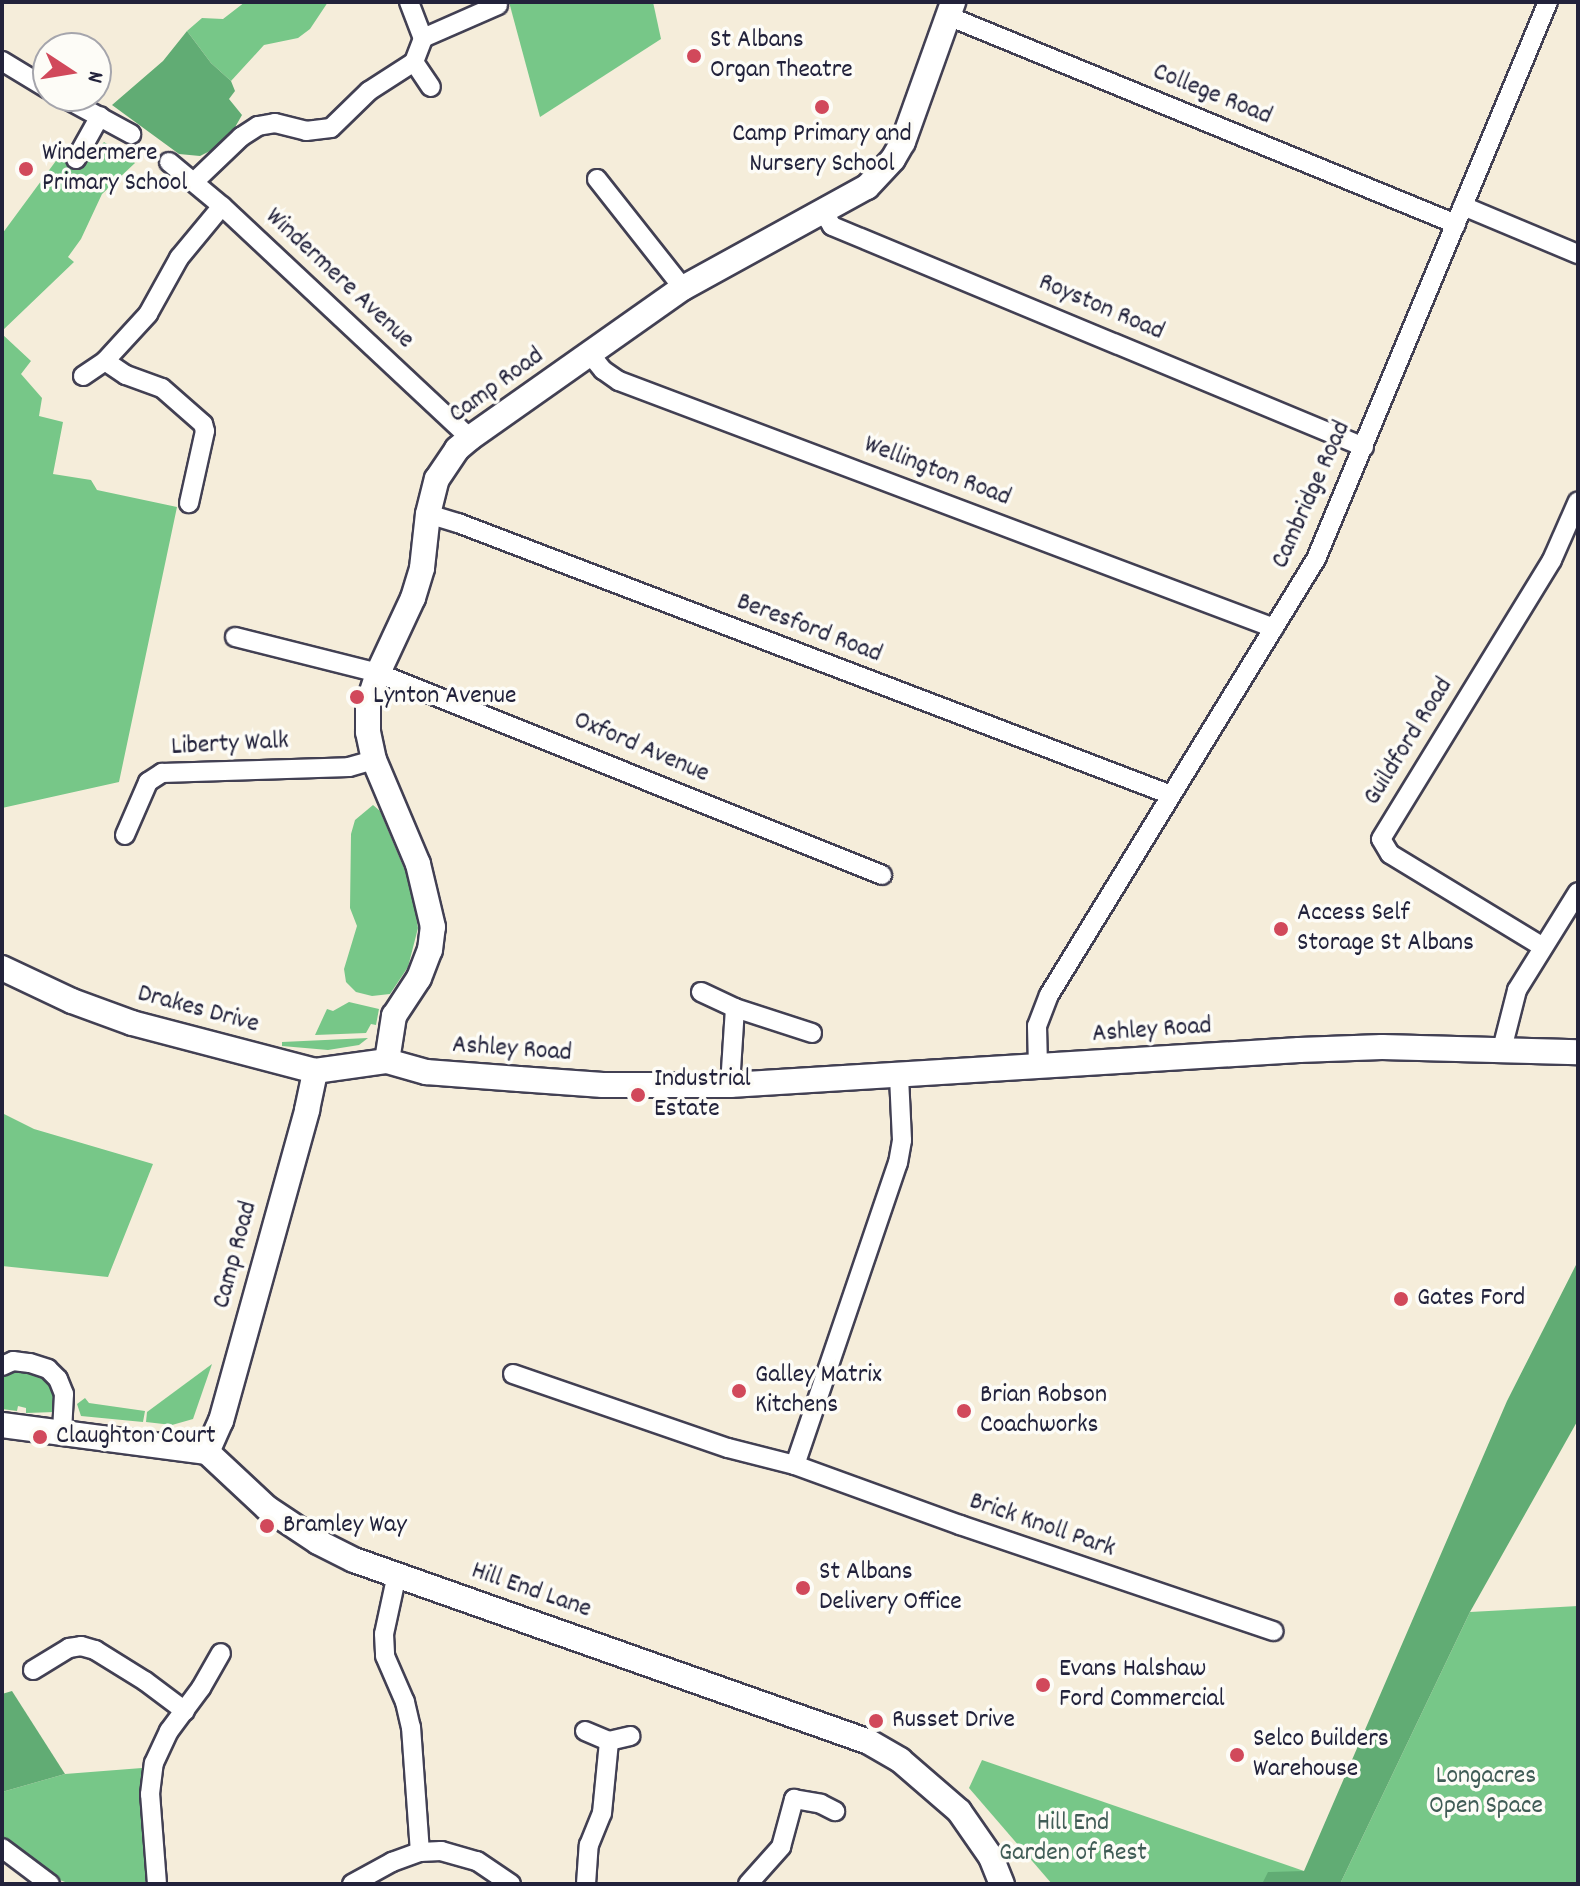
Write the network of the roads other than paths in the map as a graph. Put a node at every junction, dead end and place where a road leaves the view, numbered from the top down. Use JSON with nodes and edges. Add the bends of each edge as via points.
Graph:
{"nodes":[{"id":1,"x":409,"y":2,"type":"edge"},
{"id":2,"x":1548,"y":2,"type":"edge"},
{"id":3,"x":498,"y":5,"type":"dead end"},
{"id":4,"x":951,"y":9,"type":"edge"},
{"id":5,"x":423,"y":38,"type":"junction"},
{"id":6,"x":2,"y":61,"type":"edge"},
{"id":7,"x":414,"y":62,"type":"junction"},
{"id":8,"x":32,"y":79,"type":"edge"},
{"id":9,"x":431,"y":87,"type":"dead end"},
{"id":10,"x":92,"y":112,"type":"edge"},
{"id":11,"x":100,"y":116,"type":"junction"},
{"id":12,"x":131,"y":134,"type":"dead end"},
{"id":13,"x":76,"y":159,"type":"dead end"},
{"id":14,"x":169,"y":162,"type":"dead end"},
{"id":15,"x":597,"y":179,"type":"dead end"},
{"id":16,"x":195,"y":181,"type":"junction"},
{"id":17,"x":222,"y":206,"type":"junction"},
{"id":18,"x":1463,"y":206,"type":"junction"},
{"id":19,"x":824,"y":213,"type":"junction"},
{"id":20,"x":1456,"y":224,"type":"junction"},
{"id":21,"x":1578,"y":254,"type":"edge"},
{"id":22,"x":683,"y":288,"type":"junction"},
{"id":23,"x":590,"y":354,"type":"junction"},
{"id":24,"x":105,"y":361,"type":"junction"},
{"id":25,"x":83,"y":376,"type":"dead end"},
{"id":26,"x":470,"y":438,"type":"junction"},
{"id":27,"x":1364,"y":447,"type":"junction"},
{"id":28,"x":1578,"y":501,"type":"edge"},
{"id":29,"x":189,"y":503,"type":"dead end"},
{"id":30,"x":428,"y":514,"type":"junction"},
{"id":31,"x":1274,"y":628,"type":"junction"},
{"id":32,"x":235,"y":637,"type":"dead end"},
{"id":33,"x":378,"y":673,"type":"junction"},
{"id":34,"x":374,"y":760,"type":"junction"},
{"id":35,"x":1171,"y":795,"type":"junction"},
{"id":36,"x":125,"y":835,"type":"dead end"},
{"id":37,"x":882,"y":875,"type":"dead end"},
{"id":38,"x":1578,"y":892,"type":"edge"},
{"id":39,"x":1543,"y":947,"type":"junction"},
{"id":40,"x":2,"y":968,"type":"edge"},
{"id":41,"x":701,"y":992,"type":"dead end"},
{"id":42,"x":735,"y":1008,"type":"junction"},
{"id":43,"x":812,"y":1033,"type":"dead end"},
{"id":44,"x":1502,"y":1049,"type":"junction"},
{"id":45,"x":1578,"y":1052,"type":"edge"},
{"id":46,"x":387,"y":1061,"type":"junction"},
{"id":47,"x":1038,"y":1067,"type":"junction"},
{"id":48,"x":315,"y":1071,"type":"junction"},
{"id":49,"x":899,"y":1076,"type":"junction"},
{"id":50,"x":730,"y":1085,"type":"junction"},
{"id":51,"x":2,"y":1366,"type":"edge"},
{"id":52,"x":513,"y":1374,"type":"dead end"},
{"id":53,"x":2,"y":1425,"type":"edge"},
{"id":54,"x":62,"y":1433,"type":"junction"},
{"id":55,"x":207,"y":1452,"type":"junction"},
{"id":56,"x":795,"y":1465,"type":"junction"},
{"id":57,"x":397,"y":1574,"type":"junction"},
{"id":58,"x":1274,"y":1631,"type":"dead end"},
{"id":59,"x":221,"y":1653,"type":"dead end"},
{"id":60,"x":33,"y":1670,"type":"dead end"},
{"id":61,"x":185,"y":1711,"type":"junction"},
{"id":62,"x":585,"y":1731,"type":"dead end"},
{"id":63,"x":630,"y":1736,"type":"dead end"},
{"id":64,"x":609,"y":1741,"type":"junction"},
{"id":65,"x":835,"y":1811,"type":"dead end"},
{"id":66,"x":2,"y":1848,"type":"edge"},
{"id":67,"x":420,"y":1852,"type":"junction"},
{"id":68,"x":50,"y":1884,"type":"edge"},
{"id":69,"x":157,"y":1884,"type":"edge"},
{"id":70,"x":352,"y":1884,"type":"edge"},
{"id":71,"x":511,"y":1884,"type":"edge"},
{"id":72,"x":586,"y":1884,"type":"edge"},
{"id":73,"x":748,"y":1884,"type":"edge"},
{"id":74,"x":1002,"y":1884,"type":"edge"}],
"edges":[{"from":1,"to":5,"type":"street"},
{"from":2,"to":18,"type":"street","name":"Cambridge Road"},
{"from":3,"to":5,"type":"street"},
{"from":4,"to":19,"type":"street","name":"Camp Road","via":[[907,134],[893,159],[867,187]]},
{"from":4,"to":20,"type":"street","name":"College Road"},
{"from":5,"to":7,"type":"street"},
{"from":6,"to":8,"type":"street"},
{"from":7,"to":9,"type":"street"},
{"from":7,"to":16,"type":"street","via":[[369,91],[331,128],[306,131],[275,123],[252,129]]},
{"from":10,"to":11,"type":"street"},
{"from":11,"to":12,"type":"street"},
{"from":11,"to":13,"type":"street"},
{"from":14,"to":16,"type":"street","name":"Windermere Avenue"},
{"from":15,"to":22,"type":"street"},
{"from":16,"to":17,"type":"street","name":"Windermere Avenue"},
{"from":17,"to":24,"type":"street","via":[[179,258],[148,314]]},
{"from":17,"to":26,"type":"street","name":"Windermere Avenue"},
{"from":18,"to":20,"type":"street","name":"Cambridge Road"},
{"from":18,"to":21,"type":"street"},
{"from":19,"to":22,"type":"street","name":"Camp Road"},
{"from":19,"to":27,"type":"street","name":"Royston Road","via":[[832,226]]},
{"from":20,"to":27,"type":"street","name":"Cambridge Road"},
{"from":22,"to":23,"type":"street","name":"Camp Road"},
{"from":23,"to":26,"type":"street","name":"Camp Road"},
{"from":23,"to":31,"type":"street","name":"Wellington Road","via":[[619,381]]},
{"from":24,"to":25,"type":"street"},
{"from":24,"to":29,"type":"street","via":[[162,388],[203,424]]},
{"from":26,"to":30,"type":"street","name":"Camp Road","via":[[437,479]]},
{"from":27,"to":31,"type":"street","name":"Cambridge Road","via":[[1316,559]]},
{"from":28,"to":39,"type":"street","name":"Guildford Road","via":[[1552,560],[1381,839],[1390,854]]},
{"from":30,"to":33,"type":"street","name":"Camp Road","via":[[413,598]]},
{"from":30,"to":35,"type":"street","name":"Beresford Road"},
{"from":31,"to":35,"type":"street","name":"Cambridge Road"},
{"from":32,"to":33,"type":"street"},
{"from":33,"to":34,"type":"street","name":"Camp Road","via":[[368,704]]},
{"from":33,"to":37,"type":"street","name":"Oxford Avenue"},
{"from":34,"to":36,"type":"street","name":"Liberty Walk","via":[[349,767],[162,773],[148,782]]},
{"from":34,"to":46,"type":"street","name":"Camp Road","via":[[418,864],[433,927],[419,978],[394,1016]]},
{"from":35,"to":47,"type":"street","name":"Cambridge Road","via":[[1041,1010],[1035,1045]]},
{"from":38,"to":39,"type":"street"},
{"from":39,"to":44,"type":"street","via":[[1517,990]]},
{"from":40,"to":48,"type":"street","name":"Drakes Drive","via":[[132,1023]]},
{"from":41,"to":42,"type":"street"},
{"from":42,"to":43,"type":"street"},
{"from":42,"to":50,"type":"street"},
{"from":44,"to":45,"type":"street","name":"Ashley Road"},
{"from":44,"to":47,"type":"street","name":"Ashley Road","via":[[1299,1050]]},
{"from":46,"to":48,"type":"street","name":"Drakes Drive"},
{"from":46,"to":50,"type":"street","name":"Ashley Road","via":[[426,1072],[549,1081]]},
{"from":47,"to":49,"type":"street","name":"Ashley Road"},
{"from":48,"to":55,"type":"street","name":"Camp Road","via":[[221,1421]]},
{"from":49,"to":50,"type":"street","name":"Ashley Road"},
{"from":49,"to":56,"type":"street","via":[[898,1163]]},
{"from":51,"to":54,"type":"street","via":[[30,1363],[58,1379],[64,1394]]},
{"from":52,"to":56,"type":"street","name":"Brick Knoll Park","via":[[728,1448]]},
{"from":53,"to":54,"type":"street"},
{"from":54,"to":55,"type":"street"},
{"from":55,"to":57,"type":"street","name":"Hill End Lane","via":[[267,1508],[318,1542]]},
{"from":56,"to":58,"type":"street","name":"Brick Knoll Park"},
{"from":57,"to":67,"type":"street","via":[[384,1634],[385,1656],[411,1727]]},
{"from":57,"to":74,"type":"street","name":"Hill End Lane","via":[[869,1742],[900,1760],[959,1811],[991,1857]]},
{"from":59,"to":61,"type":"street"},
{"from":60,"to":61,"type":"street","via":[[81,1646],[145,1681]]},
{"from":61,"to":69,"type":"street","via":[[154,1763],[150,1794]]},
{"from":62,"to":64,"type":"street"},
{"from":63,"to":64,"type":"street"},
{"from":64,"to":72,"type":"street","via":[[602,1813],[589,1845]]},
{"from":65,"to":73,"type":"street","via":[[788,1793],[781,1847]]},
{"from":66,"to":68,"type":"street"},
{"from":67,"to":70,"type":"street"},
{"from":67,"to":71,"type":"street","via":[[460,1855]]}]}
